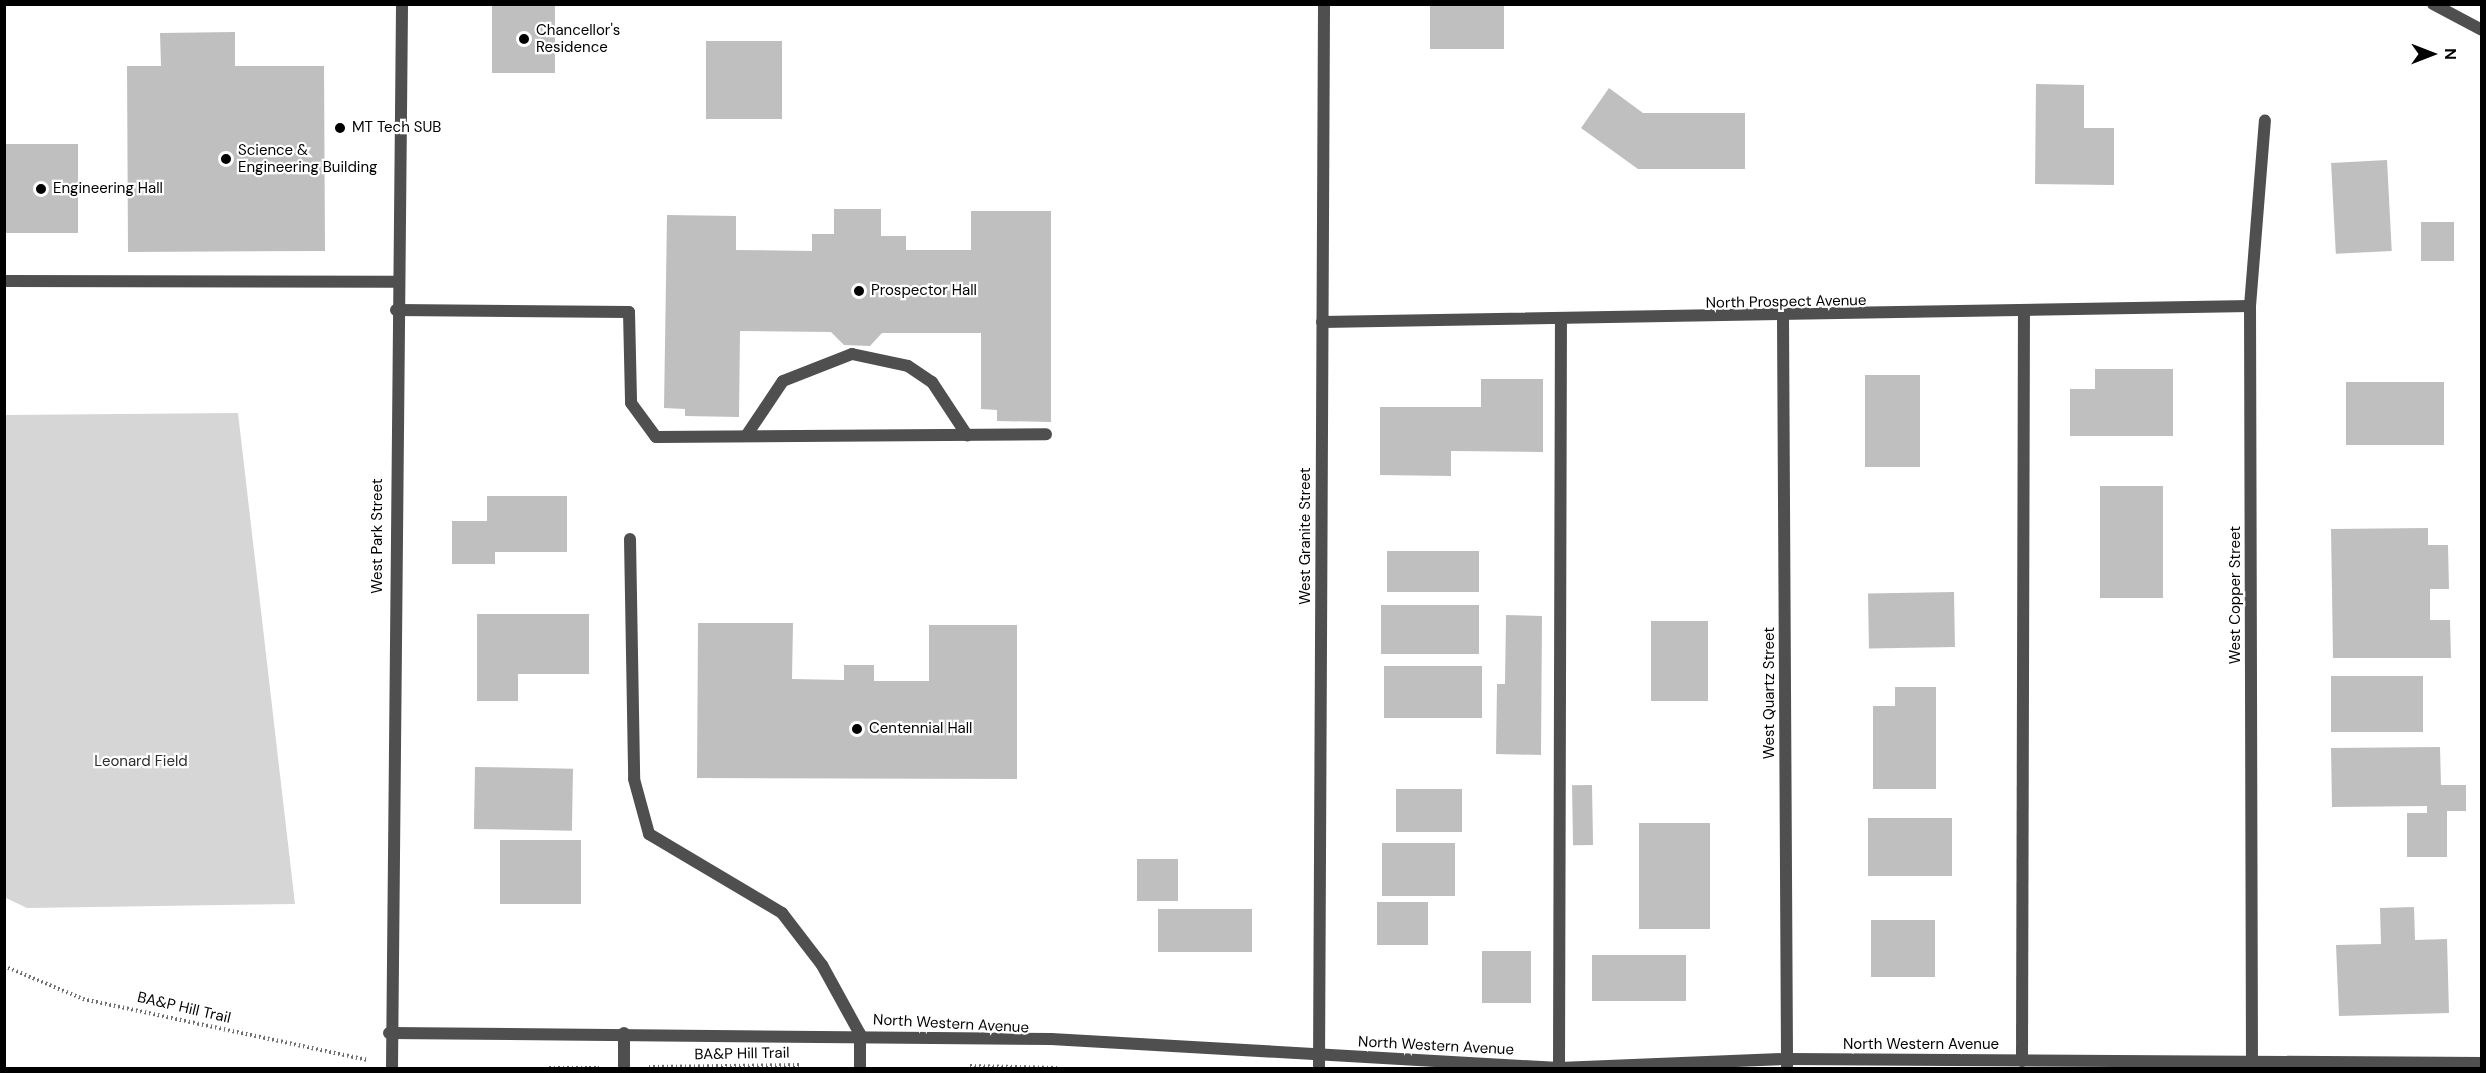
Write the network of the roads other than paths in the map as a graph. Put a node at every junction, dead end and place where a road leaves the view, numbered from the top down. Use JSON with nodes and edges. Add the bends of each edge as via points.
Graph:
{"nodes":[{"id":1,"x":402,"y":4,"type":"edge"},
{"id":2,"x":1324,"y":4,"type":"edge"},
{"id":3,"x":2433,"y":4,"type":"edge"},
{"id":4,"x":2481,"y":30,"type":"edge"},
{"id":5,"x":2265,"y":121,"type":"dead end"},
{"id":6,"x":4,"y":281,"type":"edge"},
{"id":7,"x":395,"y":282,"type":"junction"},
{"id":8,"x":2250,"y":306,"type":"junction"},
{"id":9,"x":396,"y":310,"type":"junction"},
{"id":10,"x":2024,"y":312,"type":"junction"},
{"id":11,"x":1783,"y":318,"type":"junction"},
{"id":12,"x":1561,"y":320,"type":"junction"},
{"id":13,"x":1322,"y":322,"type":"junction"},
{"id":14,"x":1046,"y":434,"type":"dead end"},
{"id":15,"x":966,"y":435,"type":"junction"},
{"id":16,"x":746,"y":436,"type":"junction"},
{"id":17,"x":630,"y":539,"type":"dead end"},
{"id":18,"x":389,"y":1033,"type":"junction"},
{"id":19,"x":624,"y":1034,"type":"junction"},
{"id":20,"x":860,"y":1034,"type":"junction"},
{"id":21,"x":1319,"y":1055,"type":"junction"},
{"id":22,"x":2022,"y":1061,"type":"junction"},
{"id":23,"x":2481,"y":1063,"type":"edge"},
{"id":24,"x":1787,"y":1064,"type":"edge"},
{"id":25,"x":2252,"y":1065,"type":"edge"},
{"id":26,"x":392,"y":1068,"type":"edge"},
{"id":27,"x":624,"y":1068,"type":"edge"},
{"id":28,"x":860,"y":1068,"type":"edge"},
{"id":29,"x":1319,"y":1068,"type":"edge"},
{"id":30,"x":1559,"y":1068,"type":"edge"}],
"edges":[{"from":1,"to":7,"type":"street","name":"West Park Street"},
{"from":2,"to":13,"type":"street","name":"West Granite Street"},
{"from":3,"to":4,"type":"street"},
{"from":5,"to":8,"type":"street","name":"West Copper Street"},
{"from":6,"to":7,"type":"street"},
{"from":7,"to":9,"type":"street","name":"West Park Street"},
{"from":8,"to":10,"type":"street","name":"North Prospect Avenue"},
{"from":8,"to":25,"type":"street","name":"West Copper Street"},
{"from":9,"to":16,"type":"street","via":[[629,312],[631,403],[656,437]]},
{"from":9,"to":18,"type":"street","name":"West Park Street"},
{"from":10,"to":11,"type":"street","name":"North Prospect Avenue"},
{"from":10,"to":22,"type":"street"},
{"from":11,"to":12,"type":"street","name":"North Prospect Avenue"},
{"from":11,"to":24,"type":"street","name":"West Quartz Street"},
{"from":12,"to":13,"type":"street","name":"North Prospect Avenue"},
{"from":12,"to":30,"type":"street"},
{"from":13,"to":21,"type":"street","name":"West Granite Street"},
{"from":14,"to":15,"type":"street"},
{"from":15,"to":16,"type":"street"},
{"from":15,"to":16,"type":"street","via":[[932,382],[908,366],[852,354],[783,381]]},
{"from":17,"to":20,"type":"street","via":[[634,779],[649,834],[782,913],[822,965]]},
{"from":18,"to":19,"type":"street","name":"North Western Avenue"},
{"from":18,"to":26,"type":"street","name":"West Park Street"},
{"from":19,"to":20,"type":"street","name":"North Western Avenue"},
{"from":19,"to":27,"type":"street"},
{"from":20,"to":21,"type":"street","name":"North Western Avenue"},
{"from":20,"to":28,"type":"street"},
{"from":21,"to":29,"type":"street","name":"West Granite Street"},
{"from":21,"to":30,"type":"street","name":"North Western Avenue"},
{"from":22,"to":24,"type":"street","name":"North Western Avenue"},
{"from":22,"to":25,"type":"street","name":"North Western Avenue"},
{"from":23,"to":25,"type":"street","name":"North Western Avenue"},
{"from":24,"to":30,"type":"street","name":"North Western Avenue"}]}
